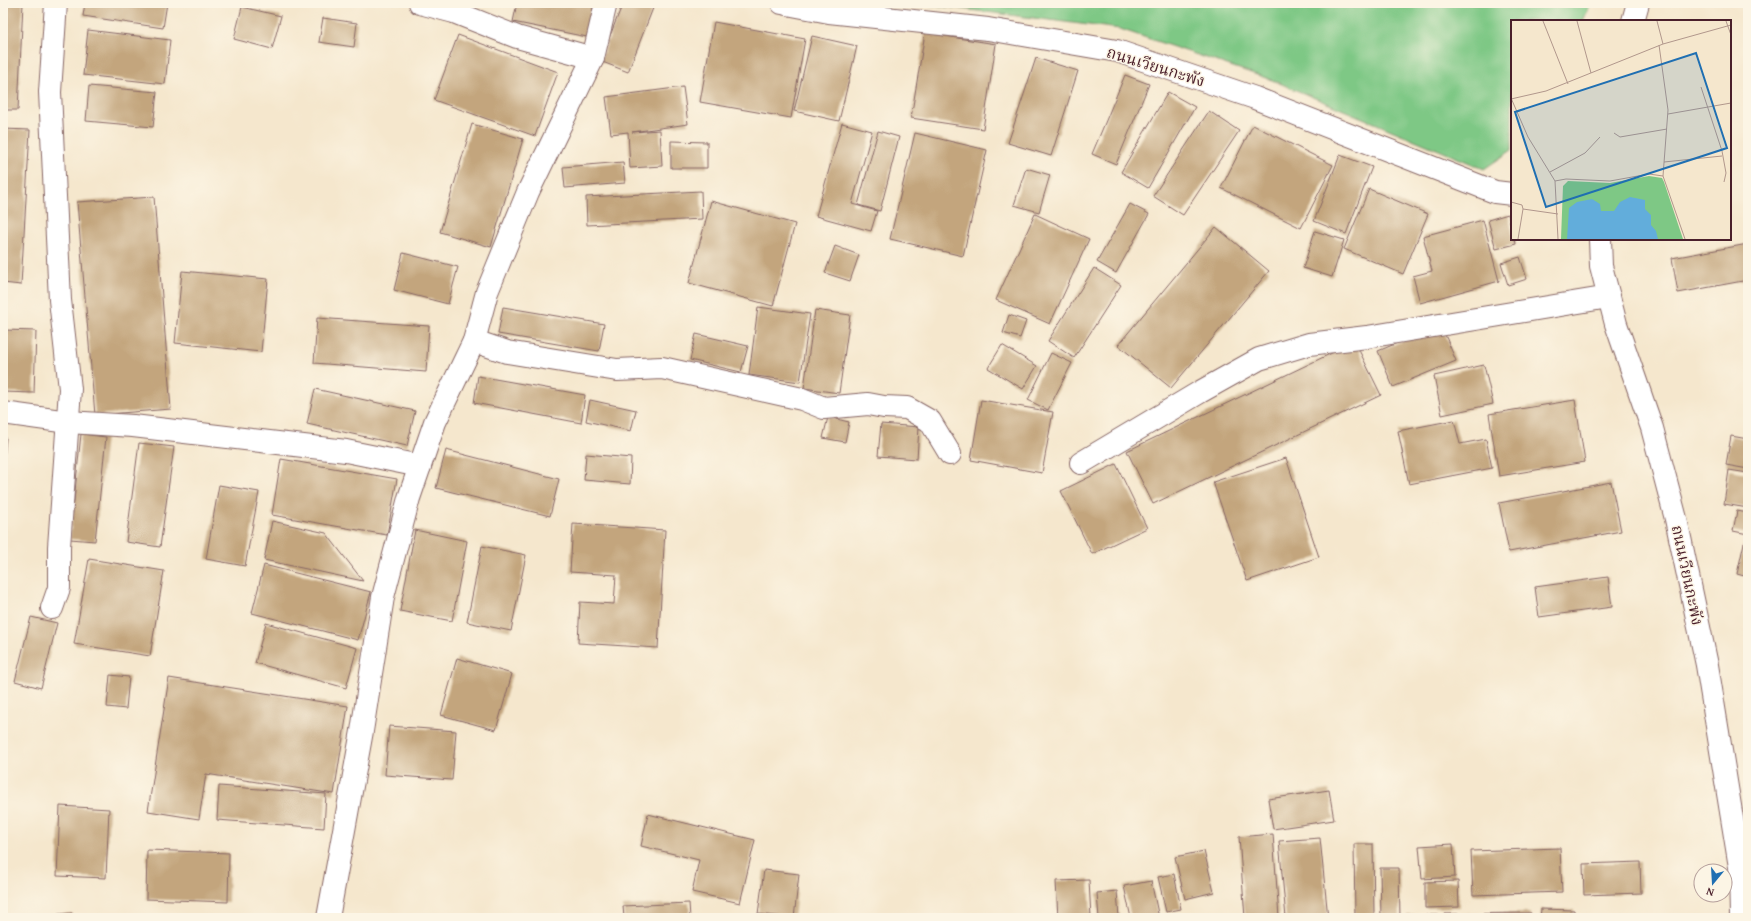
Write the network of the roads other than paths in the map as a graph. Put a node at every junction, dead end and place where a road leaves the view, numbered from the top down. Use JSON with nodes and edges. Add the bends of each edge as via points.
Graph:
{"nodes":[{"id":1,"x":56,"y":3,"type":"edge"},
{"id":2,"x":420,"y":3,"type":"edge"},
{"id":3,"x":606,"y":3,"type":"edge"},
{"id":4,"x":782,"y":3,"type":"edge"},
{"id":5,"x":1638,"y":3,"type":"edge"},
{"id":6,"x":1633,"y":20,"type":"edge"},
{"id":7,"x":593,"y":58,"type":"junction"},
{"id":8,"x":1511,"y":194,"type":"edge"},
{"id":9,"x":1600,"y":240,"type":"edge"},
{"id":10,"x":1609,"y":297,"type":"junction"},
{"id":11,"x":474,"y":341,"type":"junction"},
{"id":12,"x":3,"y":413,"type":"edge"},
{"id":13,"x":68,"y":422,"type":"junction"},
{"id":14,"x":950,"y":454,"type":"dead end"},
{"id":15,"x":1081,"y":463,"type":"dead end"},
{"id":16,"x":420,"y":466,"type":"junction"},
{"id":17,"x":52,"y":608,"type":"dead end"},
{"id":18,"x":1744,"y":867,"type":"edge"},
{"id":19,"x":328,"y":918,"type":"edge"},
{"id":20,"x":1741,"y":918,"type":"edge"}],
"edges":[{"from":1,"to":13,"type":"street","via":[[50,92],[60,300],[70,389]]},
{"from":2,"to":7,"type":"street","via":[[454,12],[517,37]]},
{"from":3,"to":7,"type":"street"},
{"from":4,"to":8,"type":"street","name":"ถนนเวียนกะพัง","via":[[829,12],[988,29],[1117,51],[1255,98],[1495,192]]},
{"from":5,"to":6,"type":"street"},
{"from":7,"to":11,"type":"street","via":[[525,199],[487,292]]},
{"from":9,"to":10,"type":"street","name":"ถนนเวียนกะพัง","via":[[1602,266]]},
{"from":10,"to":15,"type":"street","via":[[1367,337],[1309,344],[1258,359]]},
{"from":10,"to":18,"type":"street","name":"ถนนเวียนกะพัง","via":[[1652,428],[1676,518],[1707,664]]},
{"from":11,"to":14,"type":"street","via":[[507,352],[617,370],[662,368],[802,399],[824,408],[868,404],[907,408],[930,421]]},
{"from":11,"to":16,"type":"street","via":[[435,422]]},
{"from":12,"to":13,"type":"street"},
{"from":13,"to":16,"type":"street","via":[[133,426],[346,451]]},
{"from":13,"to":17,"type":"street","via":[[58,547],[59,588]]},
{"from":16,"to":19,"type":"street","via":[[408,498],[383,597]]},
{"from":18,"to":20,"type":"street","name":"ถนนเวียนกะพัง"}]}
